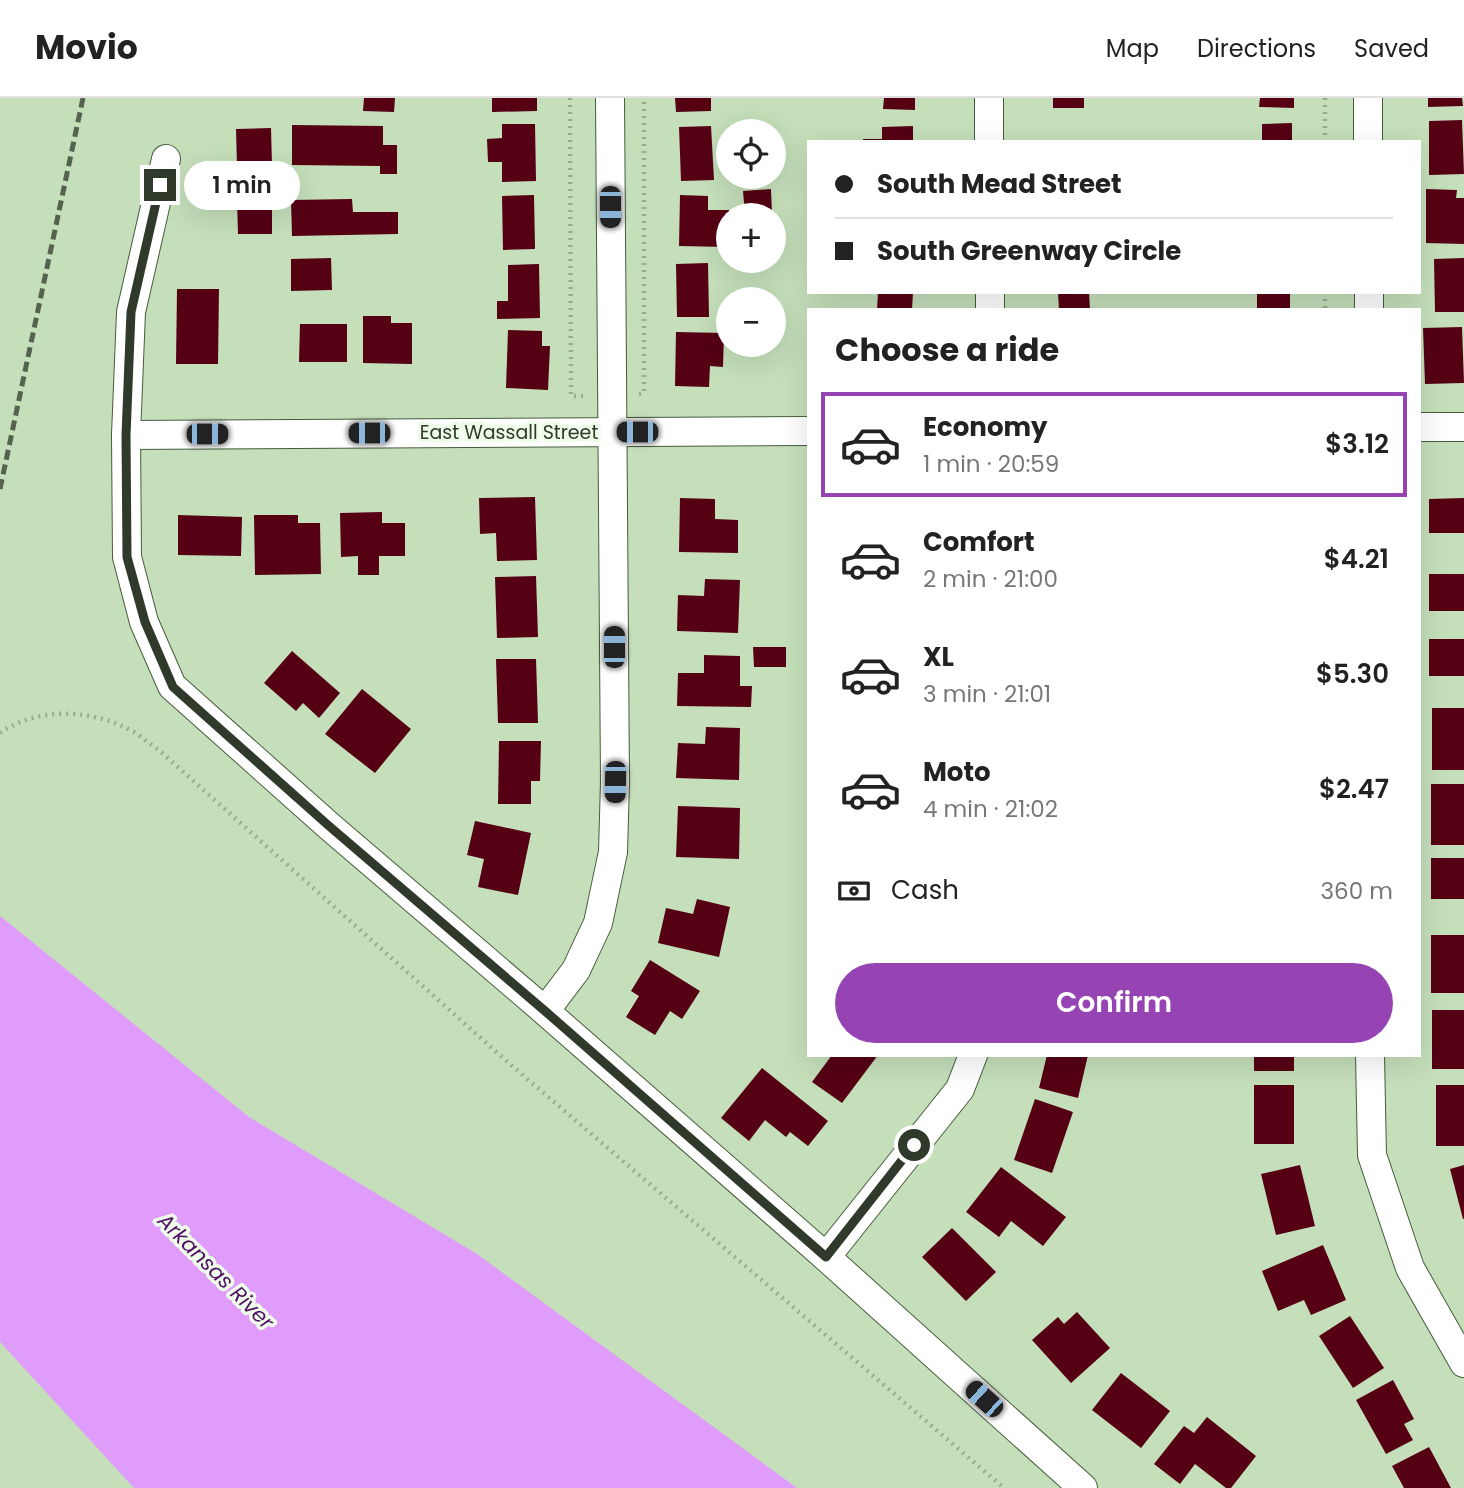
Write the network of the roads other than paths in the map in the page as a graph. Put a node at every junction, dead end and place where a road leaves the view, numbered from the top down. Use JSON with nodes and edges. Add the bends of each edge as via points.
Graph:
{"nodes":[{"id":1,"x":610,"y":98,"type":"edge"},
{"id":2,"x":989,"y":98,"type":"edge"},
{"id":3,"x":1368,"y":98,"type":"edge"},
{"id":4,"x":989,"y":140,"type":"edge"},
{"id":5,"x":1368,"y":140,"type":"edge"},
{"id":6,"x":166,"y":159,"type":"dead end"},
{"id":7,"x":1421,"y":427,"type":"edge"},
{"id":8,"x":1464,"y":427,"type":"edge"},
{"id":9,"x":807,"y":431,"type":"edge"},
{"id":10,"x":612,"y":432,"type":"junction"},
{"id":11,"x":126,"y":435,"type":"junction"},
{"id":12,"x":545,"y":1011,"type":"junction"},
{"id":13,"x":972,"y":1057,"type":"edge"},
{"id":14,"x":1370,"y":1057,"type":"edge"},
{"id":15,"x":826,"y":1257,"type":"junction"},
{"id":16,"x":1464,"y":1363,"type":"edge"},
{"id":17,"x":1083,"y":1488,"type":"edge"}],
"edges":[{"from":1,"to":10,"type":"street"},
{"from":2,"to":4,"type":"street"},
{"from":3,"to":5,"type":"street"},
{"from":6,"to":11,"type":"street","via":[[131,312]]},
{"from":7,"to":8,"type":"street"},
{"from":9,"to":10,"type":"street","name":"East Wassall Street"},
{"from":10,"to":11,"type":"street","name":"East Wassall Street"},
{"from":10,"to":12,"type":"street","via":[[613,852],[598,923],[576,970]]},
{"from":11,"to":12,"type":"street","via":[[127,557],[145,622],[173,687]]},
{"from":12,"to":15,"type":"street"},
{"from":13,"to":15,"type":"street","via":[[960,1089]]},
{"from":14,"to":16,"type":"street","via":[[1372,1155],[1410,1268]]},
{"from":15,"to":17,"type":"street"}]}
